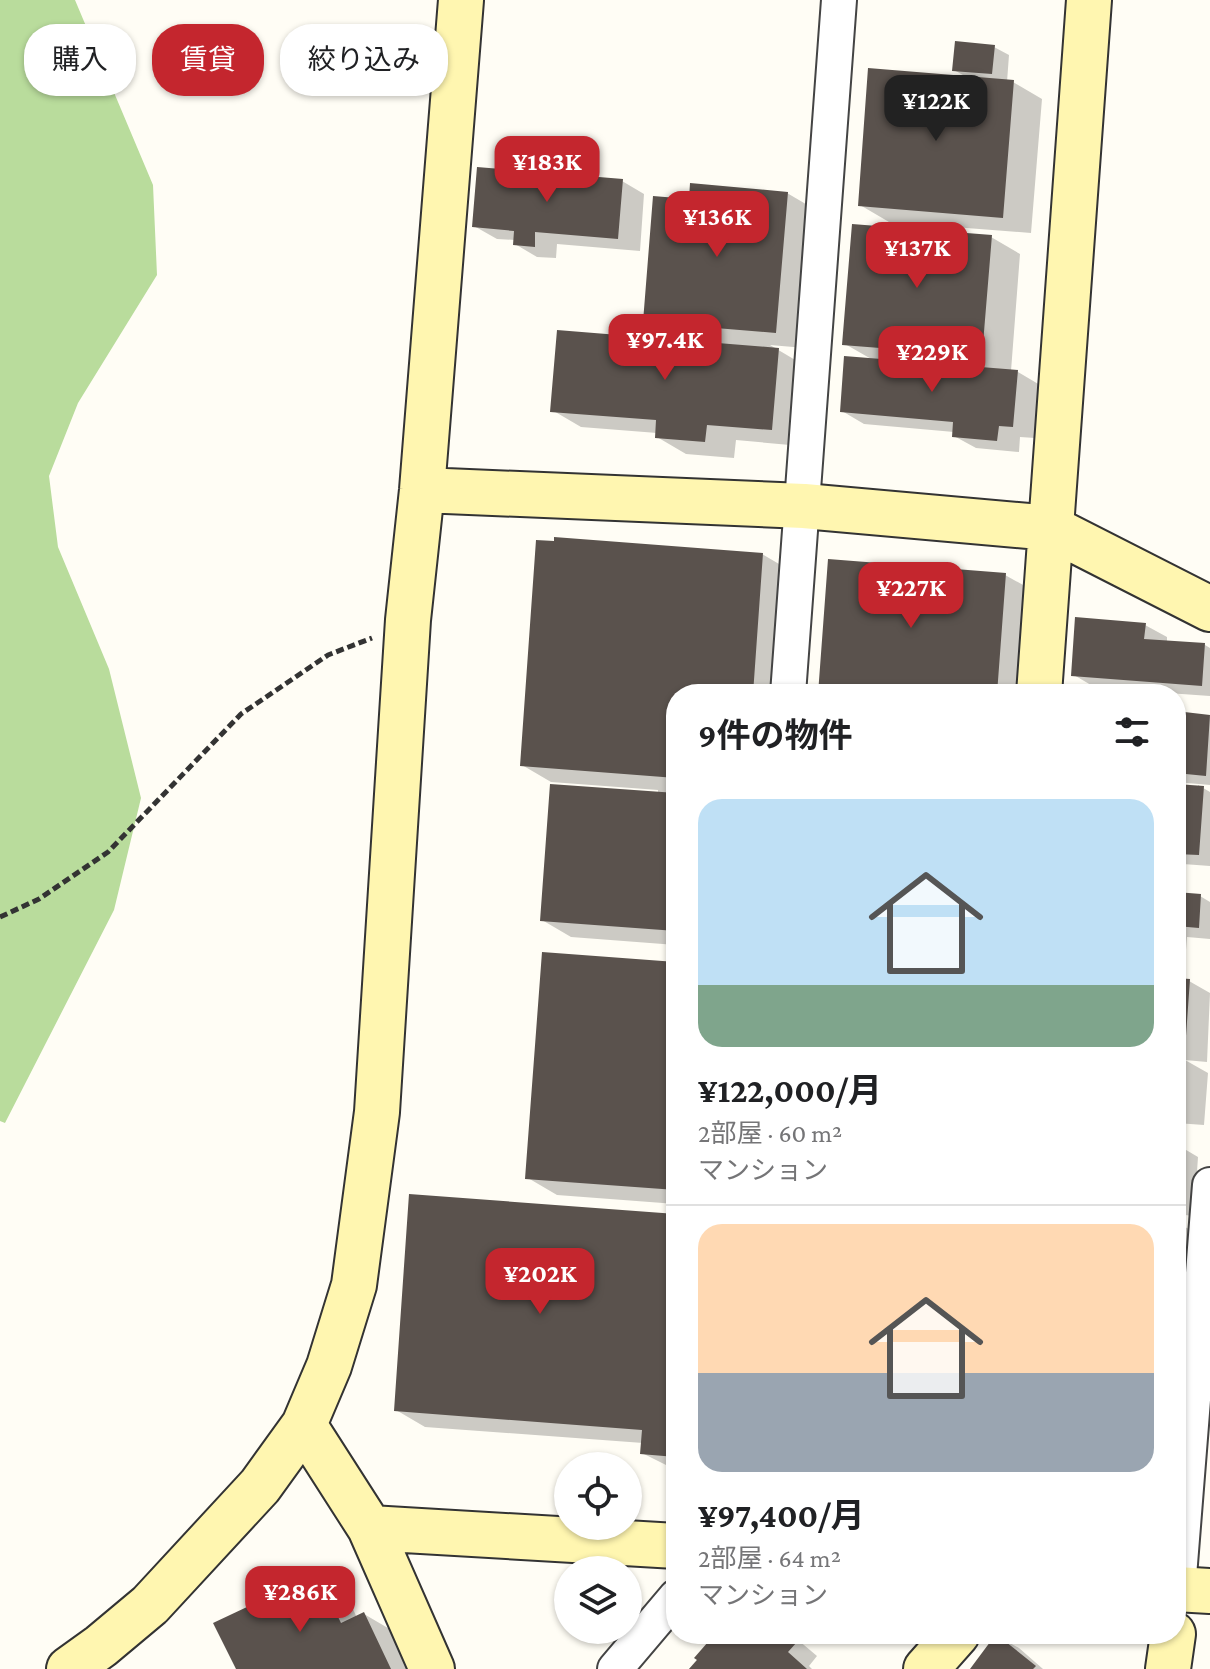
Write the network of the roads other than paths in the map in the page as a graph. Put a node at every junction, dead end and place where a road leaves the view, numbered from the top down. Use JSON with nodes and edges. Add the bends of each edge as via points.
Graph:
{"nodes":[{"id":1,"x":461,"y":0,"type":"edge"},
{"id":2,"x":839,"y":0,"type":"edge"},
{"id":3,"x":1089,"y":0,"type":"edge"},
{"id":4,"x":422,"y":490,"type":"junction"},
{"id":5,"x":804,"y":506,"type":"junction"},
{"id":6,"x":1051,"y":528,"type":"junction"},
{"id":7,"x":1210,"y":609,"type":"edge"},
{"id":8,"x":789,"y":684,"type":"edge"},
{"id":9,"x":1040,"y":684,"type":"edge"},
{"id":10,"x":1210,"y":1185,"type":"edge"},
{"id":11,"x":304,"y":1425,"type":"junction"},
{"id":12,"x":370,"y":1528,"type":"junction"},
{"id":13,"x":666,"y":1545,"type":"edge"},
{"id":14,"x":1186,"y":1578,"type":"edge"},
{"id":15,"x":666,"y":1609,"type":"edge"},
{"id":16,"x":948,"y":1644,"type":"edge"},
{"id":17,"x":1172,"y":1644,"type":"edge"},
{"id":18,"x":69,"y":1669,"type":"edge"},
{"id":19,"x":432,"y":1669,"type":"edge"},
{"id":20,"x":615,"y":1669,"type":"edge"},
{"id":21,"x":926,"y":1669,"type":"edge"},
{"id":22,"x":1168,"y":1669,"type":"edge"}],
"edges":[{"from":1,"to":4,"type":"street"},
{"from":2,"to":5,"type":"street"},
{"from":3,"to":6,"type":"street"},
{"from":4,"to":5,"type":"street"},
{"from":4,"to":11,"type":"street","via":[[408,620],[375,1128],[354,1285]]},
{"from":5,"to":6,"type":"street"},
{"from":5,"to":8,"type":"street"},
{"from":6,"to":7,"type":"street"},
{"from":6,"to":9,"type":"street"},
{"from":10,"to":14,"type":"street"},
{"from":11,"to":12,"type":"street"},
{"from":11,"to":18,"type":"street","via":[[260,1486],[161,1594]]},
{"from":12,"to":13,"type":"street"},
{"from":12,"to":19,"type":"street"},
{"from":15,"to":20,"type":"street"},
{"from":16,"to":21,"type":"street"},
{"from":17,"to":22,"type":"street"}]}
